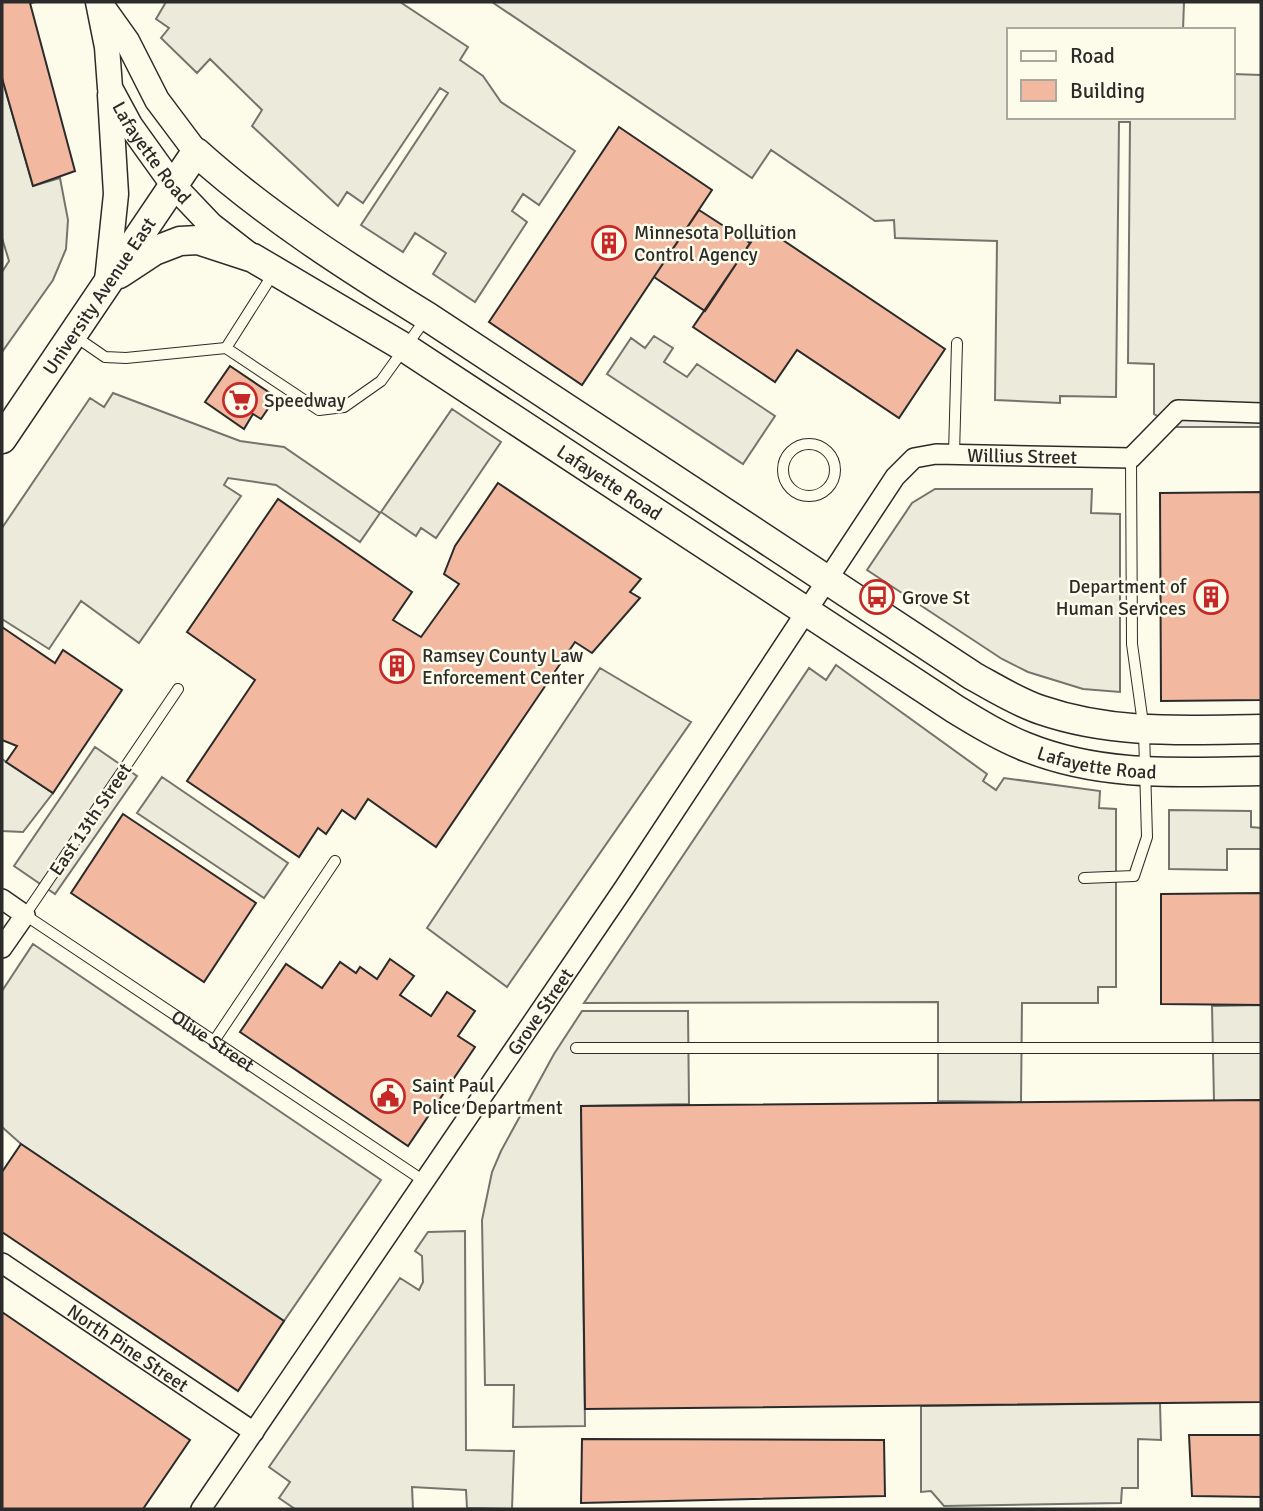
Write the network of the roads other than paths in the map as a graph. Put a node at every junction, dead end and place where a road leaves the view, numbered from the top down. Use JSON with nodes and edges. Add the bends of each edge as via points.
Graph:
{"nodes":[{"id":1,"x":98,"y":2,"type":"edge"},
{"id":2,"x":110,"y":88,"type":"junction"},
{"id":3,"x":196,"y":152,"type":"junction"},
{"id":4,"x":173,"y":185,"type":"junction"},
{"id":5,"x":264,"y":264,"type":"junction"},
{"id":6,"x":107,"y":281,"type":"junction"},
{"id":7,"x":428,"y":317,"type":"junction"},
{"id":8,"x":72,"y":334,"type":"junction"},
{"id":9,"x":957,"y":343,"type":"dead end"},
{"id":10,"x":226,"y":348,"type":"junction"},
{"id":11,"x":407,"y":349,"type":"junction"},
{"id":12,"x":1261,"y":413,"type":"edge"},
{"id":13,"x":2,"y":439,"type":"edge"},
{"id":14,"x":954,"y":454,"type":"junction"},
{"id":15,"x":787,"y":457,"type":"joint"},
{"id":16,"x":1131,"y":458,"type":"junction"},
{"id":17,"x":829,"y":580,"type":"junction"},
{"id":18,"x":808,"y":612,"type":"junction"},
{"id":19,"x":178,"y":689,"type":"dead end"},
{"id":20,"x":1261,"y":729,"type":"edge"},
{"id":21,"x":1144,"y":731,"type":"junction"},
{"id":22,"x":1261,"y":771,"type":"edge"},
{"id":23,"x":1144,"y":773,"type":"junction"},
{"id":24,"x":335,"y":861,"type":"dead end"},
{"id":25,"x":1084,"y":878,"type":"dead end"},
{"id":26,"x":2,"y":900,"type":"edge"},
{"id":27,"x":25,"y":915,"type":"junction"},
{"id":28,"x":2,"y":948,"type":"edge"},
{"id":29,"x":214,"y":1041,"type":"junction"},
{"id":30,"x":576,"y":1048,"type":"dead end"},
{"id":31,"x":1261,"y":1048,"type":"edge"},
{"id":32,"x":425,"y":1181,"type":"junction"},
{"id":33,"x":2,"y":1263,"type":"edge"},
{"id":34,"x":254,"y":1432,"type":"junction"},
{"id":35,"x":201,"y":1509,"type":"edge"}],
"edges":[{"from":1,"to":2,"type":"street","name":"Lafayette Road"},
{"from":1,"to":3,"type":"street","name":"Lafayette Road","via":[[127,41],[157,100]]},
{"from":2,"to":4,"type":"street","name":"Lafayette Road"},
{"from":2,"to":6,"type":"street","via":[[116,194]]},
{"from":3,"to":4,"type":"main road","name":"University Avenue East"},
{"from":3,"to":7,"type":"main road","name":"Lafayette Road","via":[[280,220]]},
{"from":4,"to":5,"type":"street","name":"Lafayette Road","via":[[211,225]]},
{"from":4,"to":6,"type":"main road","name":"University Avenue East"},
{"from":5,"to":6,"type":"main road","via":[[198,240],[180,241],[154,251]]},
{"from":5,"to":10,"type":"lane"},
{"from":5,"to":11,"type":"main road","name":"Lafayette Road"},
{"from":6,"to":8,"type":"main road","name":"University Avenue East"},
{"from":7,"to":11,"type":"lane"},
{"from":7,"to":17,"type":"main road","name":"Lafayette Road"},
{"from":8,"to":10,"type":"lane","via":[[105,357]]},
{"from":8,"to":13,"type":"main road","name":"University Avenue East"},
{"from":9,"to":14,"type":"lane"},
{"from":10,"to":11,"type":"lane","via":[[319,410],[344,407],[372,388]]},
{"from":11,"to":18,"type":"main road","name":"Lafayette Road"},
{"from":12,"to":16,"type":"street","via":[[1178,410]]},
{"from":14,"to":16,"type":"street","name":"Willius Street"},
{"from":14,"to":17,"type":"street","name":"Willius Street","via":[[914,458],[895,477]]},
{"from":15,"to":15,"type":"lane","via":[[784,475],[793,491],[813,496],[831,484],[835,464],[824,449],[804,444]]},
{"from":16,"to":21,"type":"lane","via":[[1132,644]]},
{"from":17,"to":18,"type":"street","name":"Grove Street"},
{"from":17,"to":21,"type":"main road","name":"Lafayette Road","via":[[1008,696],[1073,720]]},
{"from":18,"to":23,"type":"main road","name":"Lafayette Road","via":[[995,733],[1065,760]]},
{"from":18,"to":32,"type":"street","name":"Grove Street"},
{"from":19,"to":27,"type":"lane","name":"East 13th Street"},
{"from":20,"to":21,"type":"main road","name":"Lafayette Road"},
{"from":21,"to":23,"type":"lane"},
{"from":22,"to":23,"type":"main road","name":"Lafayette Road"},
{"from":23,"to":25,"type":"lane","via":[[1147,837],[1134,876]]},
{"from":24,"to":29,"type":"lane"},
{"from":26,"to":27,"type":"street","name":"Olive Street"},
{"from":27,"to":28,"type":"street","name":"East 13th Street"},
{"from":27,"to":29,"type":"lane","name":"Olive Street"},
{"from":29,"to":32,"type":"lane","name":"Olive Street"},
{"from":30,"to":31,"type":"lane"},
{"from":32,"to":34,"type":"street","name":"Grove Street"},
{"from":33,"to":34,"type":"street","name":"North Pine Street"},
{"from":34,"to":35,"type":"street","name":"Grove Street"}]}
